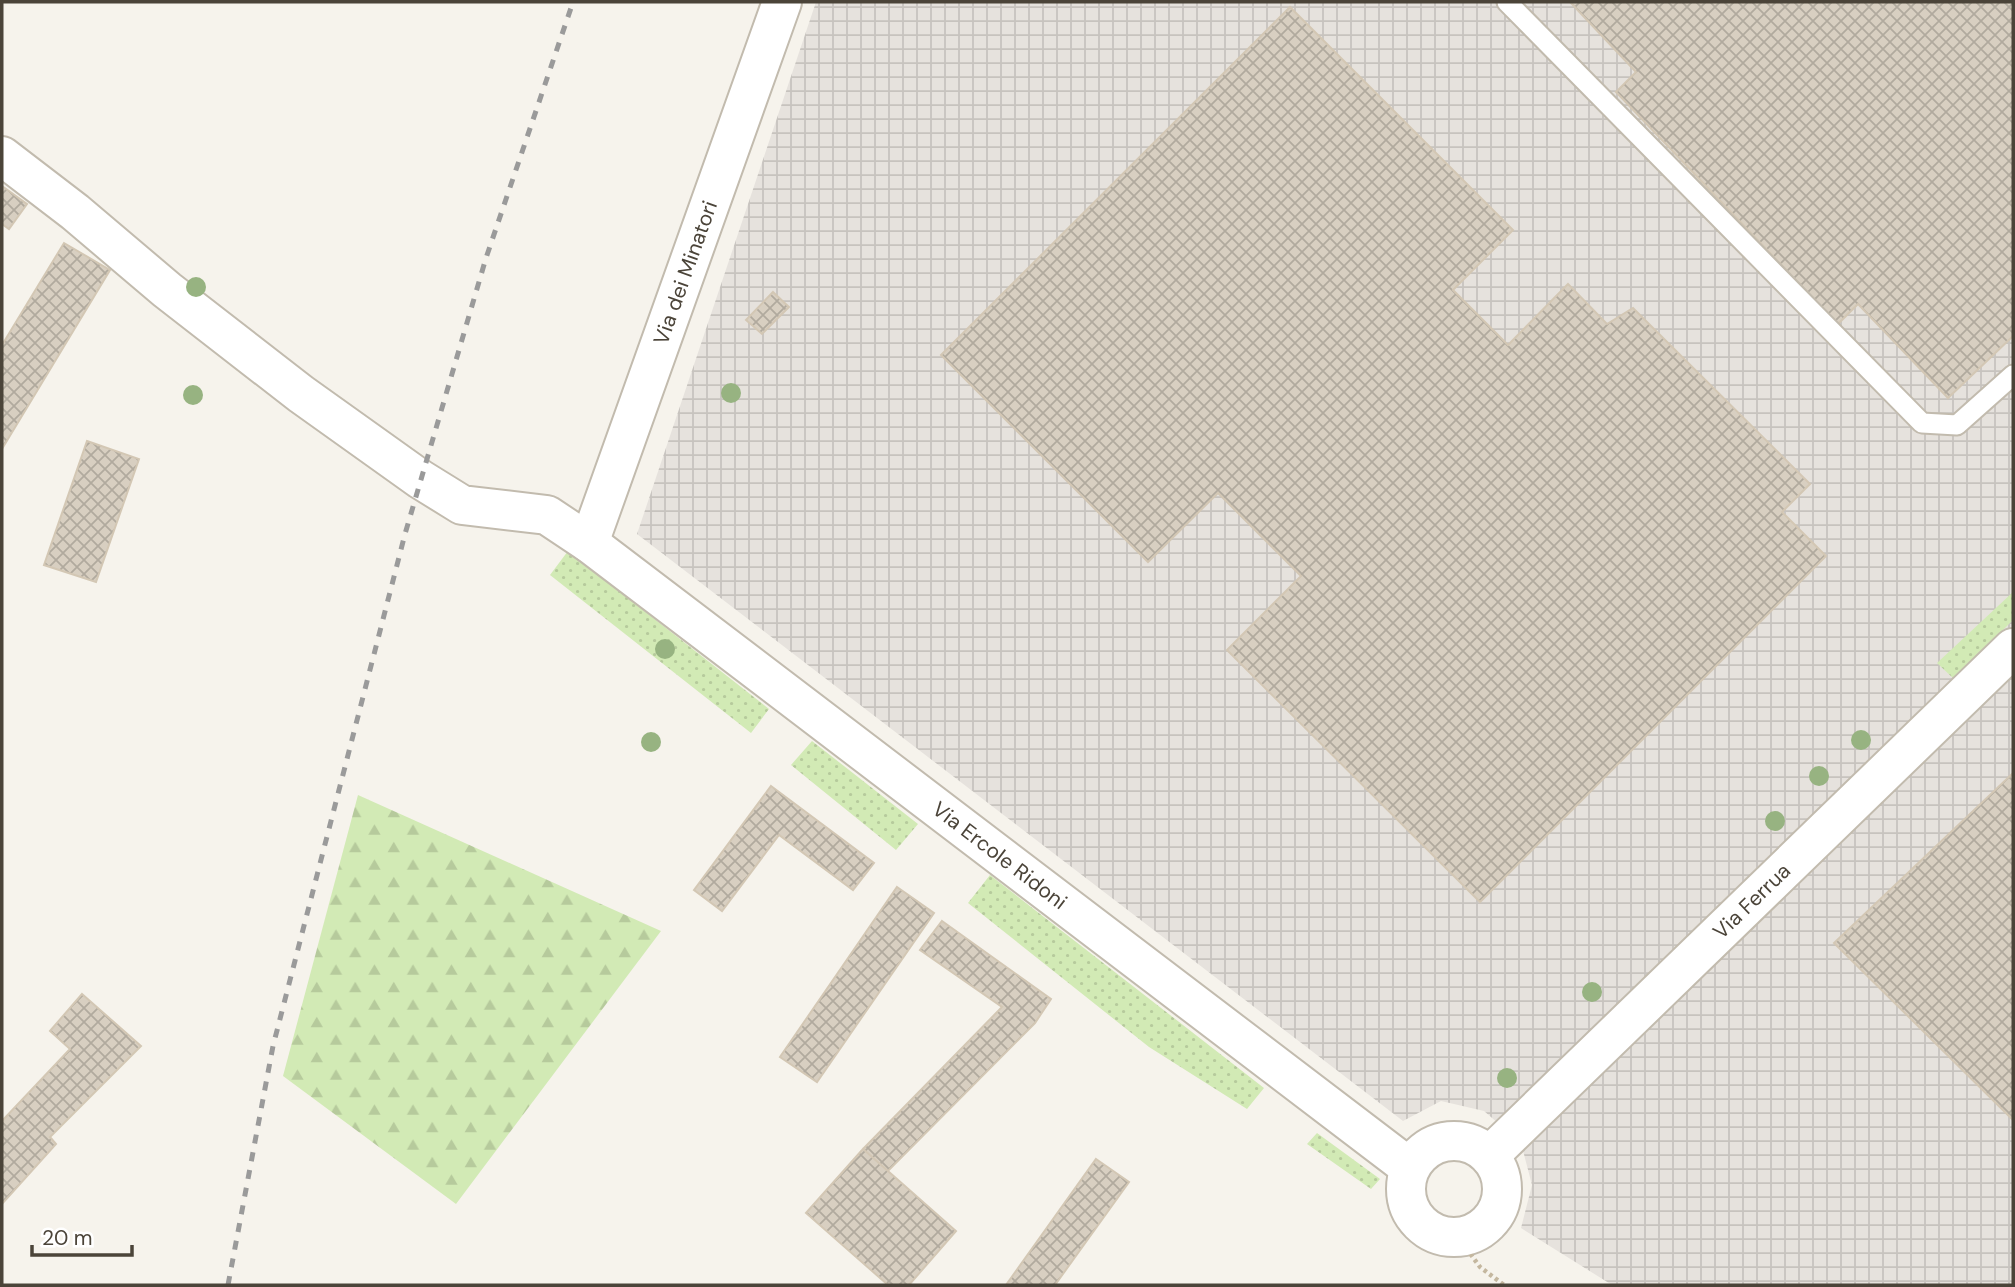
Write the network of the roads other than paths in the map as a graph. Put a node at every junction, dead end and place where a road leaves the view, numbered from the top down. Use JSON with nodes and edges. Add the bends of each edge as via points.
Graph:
{"nodes":[{"id":1,"x":782,"y":2,"type":"edge"},
{"id":2,"x":1507,"y":2,"type":"edge"},
{"id":3,"x":2,"y":156,"type":"edge"},
{"id":4,"x":2013,"y":375,"type":"edge"},
{"id":5,"x":589,"y":543,"type":"junction"},
{"id":6,"x":2013,"y":648,"type":"edge"},
{"id":7,"x":1489,"y":1156,"type":"junction"},
{"id":8,"x":1410,"y":1168,"type":"junction"}],
"edges":[{"from":1,"to":5,"type":"street","name":"Via dei Minatori"},
{"from":2,"to":4,"type":"lane","via":[[1922,424],[1957,425]]},
{"from":3,"to":5,"type":"street","name":"Via Ercole Ridoni","via":[[280,378],[420,479],[462,505],[547,515]]},
{"from":5,"to":8,"type":"street","name":"Via Ercole Ridoni"},
{"from":6,"to":7,"type":"street","name":"Via Ferrua"},
{"from":7,"to":8,"type":"street","via":[[1463,1142],[1447,1142],[1426,1151]]},
{"from":7,"to":8,"type":"street","via":[[1502,1184],[1501,1199],[1495,1214],[1479,1230],[1458,1237],[1430,1231],[1410,1210],[1406,1196]]}]}
